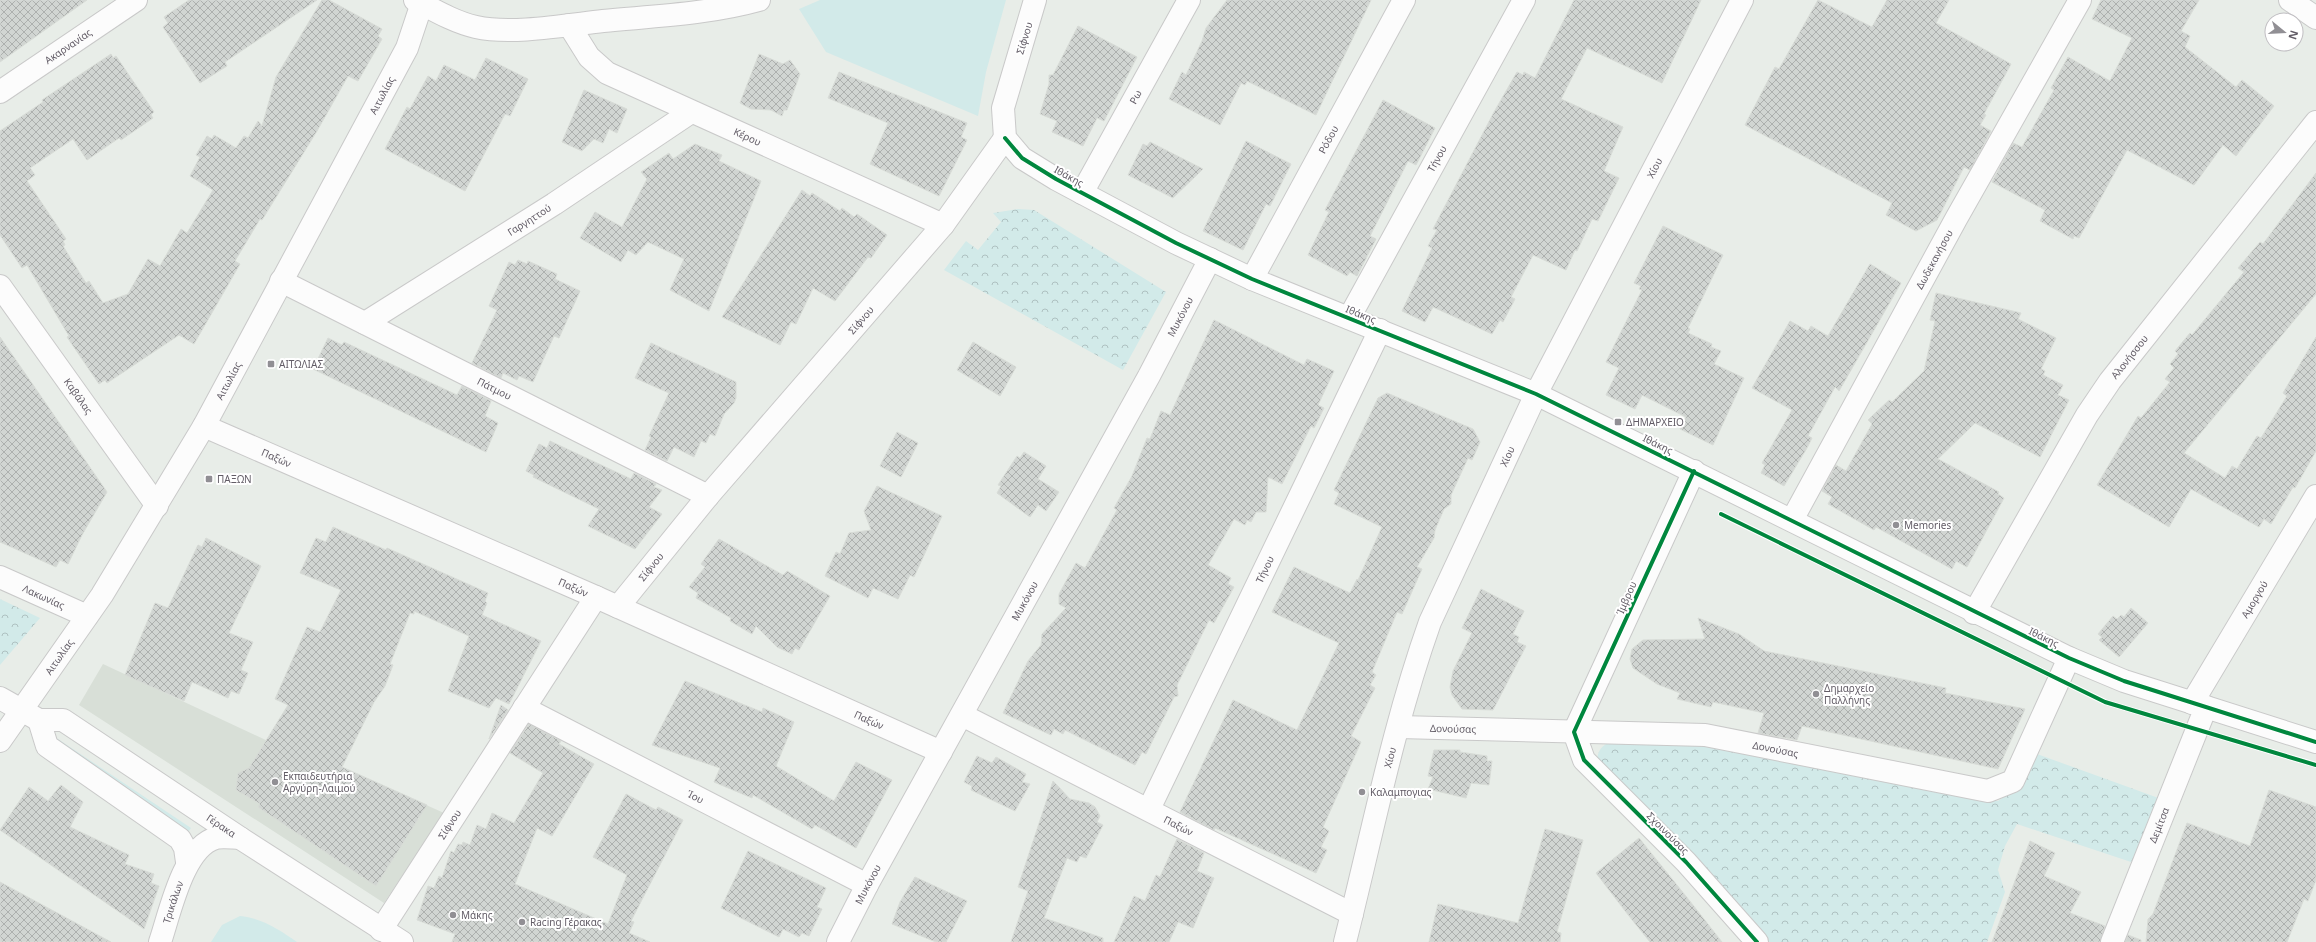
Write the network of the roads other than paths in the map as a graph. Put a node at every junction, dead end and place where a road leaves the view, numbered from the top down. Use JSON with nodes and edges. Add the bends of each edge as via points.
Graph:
{"nodes":[{"id":1,"x":136,"y":0,"type":"edge"},
{"id":2,"x":759,"y":0,"type":"edge"},
{"id":3,"x":1035,"y":0,"type":"edge"},
{"id":4,"x":1189,"y":0,"type":"edge"},
{"id":5,"x":1404,"y":0,"type":"edge"},
{"id":6,"x":1524,"y":0,"type":"edge"},
{"id":7,"x":1742,"y":0,"type":"edge"},
{"id":8,"x":2080,"y":0,"type":"edge"},
{"id":9,"x":2290,"y":0,"type":"edge"},
{"id":10,"x":420,"y":1,"type":"edge"},
{"id":11,"x":2316,"y":18,"type":"edge"},
{"id":12,"x":569,"y":25,"type":"junction"},
{"id":13,"x":0,"y":92,"type":"edge"},
{"id":14,"x":691,"y":112,"type":"junction"},
{"id":15,"x":2316,"y":122,"type":"edge"},
{"id":16,"x":1005,"y":138,"type":"junction"},
{"id":17,"x":1082,"y":193,"type":"junction"},
{"id":18,"x":943,"y":225,"type":"junction"},
{"id":19,"x":1210,"y":259,"type":"junction"},
{"id":20,"x":1252,"y":279,"type":"junction"},
{"id":21,"x":281,"y":282,"type":"junction"},
{"id":22,"x":0,"y":286,"type":"edge"},
{"id":23,"x":1349,"y":318,"type":"junction"},
{"id":24,"x":365,"y":323,"type":"junction"},
{"id":25,"x":1380,"y":330,"type":"junction"},
{"id":26,"x":1536,"y":394,"type":"junction"},
{"id":27,"x":204,"y":426,"type":"junction"},
{"id":28,"x":1694,"y":471,"type":"junction"},
{"id":29,"x":708,"y":496,"type":"junction"},
{"id":30,"x":2316,"y":496,"type":"edge"},
{"id":31,"x":157,"y":506,"type":"junction"},
{"id":32,"x":1792,"y":520,"type":"junction"},
{"id":33,"x":0,"y":577,"type":"edge"},
{"id":34,"x":596,"y":597,"type":"junction"},
{"id":35,"x":618,"y":607,"type":"junction"},
{"id":36,"x":1974,"y":613,"type":"junction"},
{"id":37,"x":87,"y":616,"type":"junction"},
{"id":38,"x":2069,"y":658,"type":"junction"},
{"id":39,"x":0,"y":698,"type":"edge"},
{"id":40,"x":2199,"y":705,"type":"junction"},
{"id":41,"x":524,"y":708,"type":"junction"},
{"id":42,"x":30,"y":715,"type":"junction"},
{"id":43,"x":962,"y":715,"type":"junction"},
{"id":44,"x":1398,"y":727,"type":"junction"},
{"id":45,"x":1574,"y":732,"type":"junction"},
{"id":46,"x":0,"y":741,"type":"edge"},
{"id":47,"x":2316,"y":742,"type":"edge"},
{"id":48,"x":941,"y":752,"type":"junction"},
{"id":49,"x":1149,"y":809,"type":"junction"},
{"id":50,"x":240,"y":838,"type":"junction"},
{"id":51,"x":187,"y":862,"type":"junction"},
{"id":52,"x":867,"y":885,"type":"junction"},
{"id":53,"x":1352,"y":914,"type":"junction"},
{"id":54,"x":383,"y":936,"type":"edge"},
{"id":55,"x":160,"y":942,"type":"edge"},
{"id":56,"x":402,"y":942,"type":"edge"},
{"id":57,"x":838,"y":942,"type":"edge"},
{"id":58,"x":1345,"y":942,"type":"edge"},
{"id":59,"x":1758,"y":942,"type":"edge"},
{"id":60,"x":2112,"y":942,"type":"edge"}],
"edges":[{"from":1,"to":13,"type":"street","name":"Ακαρνανίας"},
{"from":2,"to":12,"type":"street","via":[[715,10]]},
{"from":3,"to":16,"type":"street","name":"Σίφνου","via":[[1003,108]]},
{"from":4,"to":17,"type":"street","name":"Ρω"},
{"from":5,"to":20,"type":"street","name":"Ρόδου"},
{"from":6,"to":23,"type":"street","name":"Τήνου"},
{"from":7,"to":26,"type":"street","name":"Χίου"},
{"from":8,"to":32,"type":"street","name":"Δωδεκανήσου"},
{"from":9,"to":11,"type":"street"},
{"from":10,"to":12,"type":"street","via":[[450,18],[476,27],[498,29]]},
{"from":10,"to":21,"type":"street","name":"Αιτωλίας","via":[[407,48]]},
{"from":12,"to":14,"type":"street","name":"Κέρου","via":[[589,57],[607,73]]},
{"from":14,"to":18,"type":"street","name":"Κέρου"},
{"from":14,"to":24,"type":"street","name":"Γαργηττού","via":[[554,204]]},
{"from":15,"to":36,"type":"street","name":"Αλονήσσου","via":[[2110,381]]},
{"from":16,"to":17,"type":"street","name":"Ιθάκης","via":[[1022,158]]},
{"from":16,"to":18,"type":"street","name":"Σίφνου"},
{"from":17,"to":19,"type":"street","name":"Ιθάκης"},
{"from":18,"to":29,"type":"street","name":"Σίφνου"},
{"from":19,"to":20,"type":"street","name":"Ιθάκης"},
{"from":19,"to":43,"type":"street","name":"Μυκόνου","via":[[1149,376]]},
{"from":20,"to":23,"type":"street","name":"Ιθάκης"},
{"from":21,"to":24,"type":"street","name":"Πάτμου"},
{"from":21,"to":27,"type":"street","name":"Αιτωλίας"},
{"from":22,"to":31,"type":"street","name":"Καβάλας"},
{"from":23,"to":25,"type":"street","name":"Ιθάκης"},
{"from":24,"to":29,"type":"street","name":"Πάτμου"},
{"from":25,"to":26,"type":"street","name":"Ιθάκης"},
{"from":25,"to":49,"type":"street","name":"Τήνου"},
{"from":26,"to":28,"type":"street","name":"Ιθάκης"},
{"from":26,"to":44,"type":"street","name":"Χίου","via":[[1430,622]]},
{"from":27,"to":31,"type":"street","name":"Αιτωλίας"},
{"from":27,"to":34,"type":"street","name":"Παξών"},
{"from":28,"to":32,"type":"street","name":"Ιθάκης"},
{"from":28,"to":45,"type":"street","name":"Ίμβρου"},
{"from":29,"to":35,"type":"street","name":"Σίφνου"},
{"from":30,"to":40,"type":"street","name":"Αμοργού"},
{"from":31,"to":37,"type":"street","name":"Αιτωλίας"},
{"from":32,"to":36,"type":"street","name":"Ιθάκης"},
{"from":33,"to":37,"type":"street","name":"Λακωνίας"},
{"from":34,"to":35,"type":"street","name":"Παξών"},
{"from":34,"to":41,"type":"street","name":"Σίφνου"},
{"from":35,"to":48,"type":"street","name":"Παξών"},
{"from":36,"to":38,"type":"street","name":"Ιθάκης"},
{"from":37,"to":42,"type":"street","name":"Αιτωλίας"},
{"from":38,"to":40,"type":"street","name":"Ιθάκης","via":[[2124,681]]},
{"from":38,"to":45,"type":"street","name":"Δονούσας","via":[[2013,781],[1988,791],[1705,735]]},
{"from":39,"to":42,"type":"street"},
{"from":40,"to":47,"type":"street","name":"Ιθάκης"},
{"from":40,"to":60,"type":"street","name":"Δεμίτσα"},
{"from":41,"to":52,"type":"street","name":"Ίου"},
{"from":41,"to":54,"type":"street","name":"Σίφνου"},
{"from":42,"to":46,"type":"street","name":"Αιτωλίας"},
{"from":42,"to":50,"type":"street","name":"Γέρακα","via":[[64,720]]},
{"from":42,"to":51,"type":"street","via":[[47,746],[180,839],[185,848]]},
{"from":43,"to":48,"type":"street","name":"Μυκόνου"},
{"from":43,"to":49,"type":"street","name":"Παξών"},
{"from":44,"to":45,"type":"street","name":"Δονούσας"},
{"from":44,"to":53,"type":"street","name":"Χίου"},
{"from":45,"to":59,"type":"street","name":"Σχοινούσας","via":[[1584,760],[1686,862]]},
{"from":48,"to":52,"type":"street","name":"Μυκόνου"},
{"from":49,"to":53,"type":"street","name":"Παξών"},
{"from":50,"to":51,"type":"street","via":[[217,837],[205,843]]},
{"from":50,"to":54,"type":"street","name":"Γέρακα"},
{"from":51,"to":55,"type":"street","name":"Τρικάλων"},
{"from":52,"to":57,"type":"street","name":"Μυκόνου"},
{"from":53,"to":58,"type":"street","name":"Χίου"},
{"from":54,"to":56,"type":"street","name":"Γέρακα"}]}
